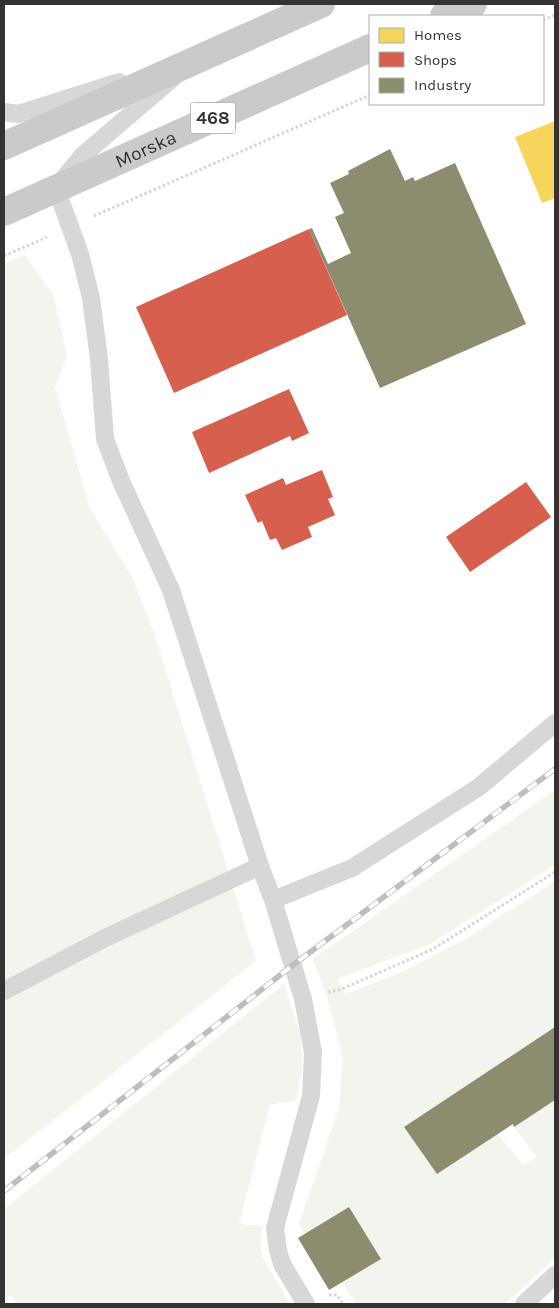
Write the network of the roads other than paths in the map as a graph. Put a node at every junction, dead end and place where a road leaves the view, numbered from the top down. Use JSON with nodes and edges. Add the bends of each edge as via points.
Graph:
{"nodes":[{"id":1,"x":321,"y":4,"type":"edge"},
{"id":2,"x":473,"y":4,"type":"edge"},
{"id":3,"x":446,"y":15,"type":"edge"},
{"id":4,"x":369,"y":48,"type":"edge"},
{"id":5,"x":196,"y":59,"type":"junction"},
{"id":6,"x":4,"y":112,"type":"edge"},
{"id":7,"x":4,"y":146,"type":"edge"},
{"id":8,"x":56,"y":188,"type":"junction"},
{"id":9,"x":4,"y":212,"type":"edge"},
{"id":10,"x":555,"y":723,"type":"edge"},
{"id":11,"x":260,"y":866,"type":"junction"},
{"id":12,"x":273,"y":900,"type":"junction"},
{"id":13,"x":4,"y":991,"type":"edge"},
{"id":14,"x":555,"y":1275,"type":"edge"},
{"id":15,"x":306,"y":1304,"type":"edge"},
{"id":16,"x":524,"y":1304,"type":"edge"}],
"edges":[{"from":1,"to":5,"type":"main road"},
{"from":2,"to":3,"type":"main road"},
{"from":4,"to":8,"type":"main road","name":"Morska","number":"468"},
{"from":5,"to":6,"type":"lane","via":[[18,114]]},
{"from":5,"to":7,"type":"main road"},
{"from":5,"to":8,"type":"lane","via":[[83,155]]},
{"from":8,"to":9,"type":"main road","name":"Morska","number":"468"},
{"from":8,"to":11,"type":"lane","via":[[71,226],[91,298],[105,439],[171,590]]},
{"from":10,"to":12,"type":"lane","via":[[479,787],[352,868]]},
{"from":11,"to":12,"type":"lane"},
{"from":11,"to":13,"type":"lane","via":[[105,938]]},
{"from":12,"to":15,"type":"lane","via":[[303,999],[313,1052],[311,1096],[275,1228],[282,1264]]},
{"from":14,"to":16,"type":"lane"}]}
